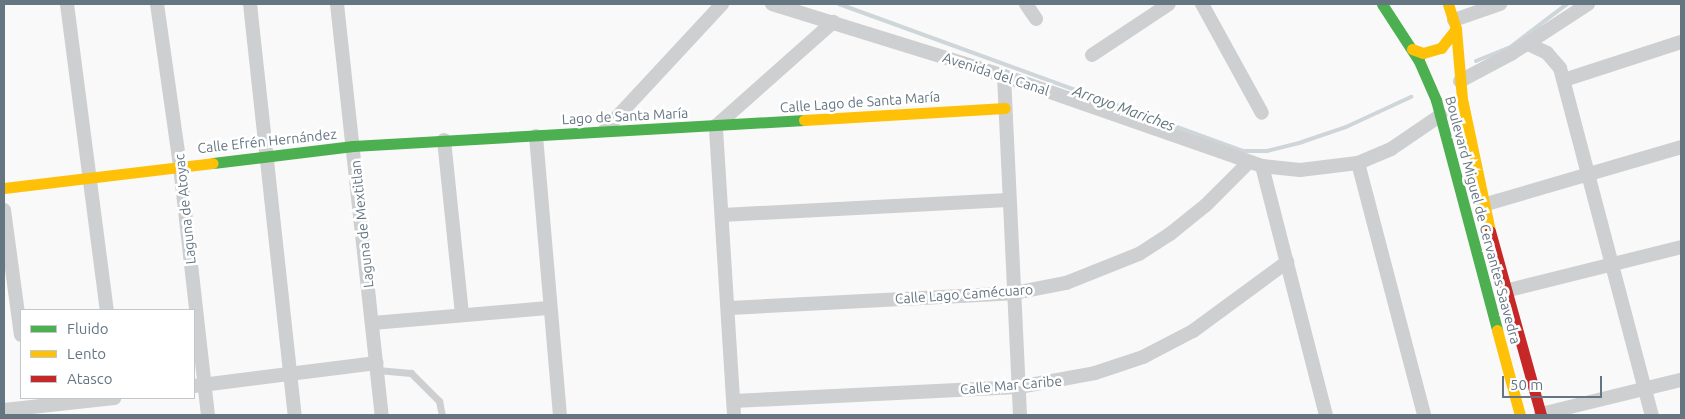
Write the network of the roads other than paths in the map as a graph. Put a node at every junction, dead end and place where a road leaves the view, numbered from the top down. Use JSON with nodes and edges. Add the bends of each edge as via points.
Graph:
{"nodes":[{"id":1,"x":67,"y":4,"type":"edge"},
{"id":2,"x":157,"y":4,"type":"edge"},
{"id":3,"x":250,"y":4,"type":"edge"},
{"id":4,"x":337,"y":4,"type":"edge"},
{"id":5,"x":722,"y":4,"type":"edge"},
{"id":6,"x":772,"y":4,"type":"edge"},
{"id":7,"x":1026,"y":4,"type":"edge"},
{"id":8,"x":1169,"y":4,"type":"edge"},
{"id":9,"x":1202,"y":4,"type":"edge"},
{"id":10,"x":1382,"y":4,"type":"edge"},
{"id":11,"x":1448,"y":4,"type":"edge"},
{"id":12,"x":1500,"y":4,"type":"edge"},
{"id":13,"x":1588,"y":4,"type":"edge"},
{"id":14,"x":1036,"y":19,"type":"dead end"},
{"id":15,"x":833,"y":22,"type":"junction"},
{"id":16,"x":1455,"y":25,"type":"junction"},
{"id":17,"x":1681,"y":42,"type":"edge"},
{"id":18,"x":1528,"y":44,"type":"junction"},
{"id":19,"x":1412,"y":49,"type":"junction"},
{"id":20,"x":1092,"y":55,"type":"dead end"},
{"id":21,"x":1004,"y":76,"type":"junction"},
{"id":22,"x":1564,"y":80,"type":"junction"},
{"id":23,"x":1460,"y":81,"type":"junction"},
{"id":24,"x":1462,"y":99,"type":"junction"},
{"id":25,"x":1005,"y":108,"type":"junction"},
{"id":26,"x":1262,"y":113,"type":"dead end"},
{"id":27,"x":1441,"y":115,"type":"junction"},
{"id":28,"x":716,"y":126,"type":"junction"},
{"id":29,"x":605,"y":130,"type":"junction"},
{"id":30,"x":536,"y":136,"type":"junction"},
{"id":31,"x":444,"y":140,"type":"junction"},
{"id":32,"x":353,"y":146,"type":"junction"},
{"id":33,"x":1681,"y":147,"type":"edge"},
{"id":34,"x":266,"y":154,"type":"junction"},
{"id":35,"x":1358,"y":163,"type":"junction"},
{"id":36,"x":1255,"y":164,"type":"junction"},
{"id":37,"x":180,"y":166,"type":"junction"},
{"id":38,"x":91,"y":176,"type":"junction"},
{"id":39,"x":1590,"y":176,"type":"junction"},
{"id":40,"x":4,"y":188,"type":"edge"},
{"id":41,"x":1008,"y":200,"type":"junction"},
{"id":42,"x":1483,"y":205,"type":"junction"},
{"id":43,"x":4,"y":210,"type":"edge"},
{"id":44,"x":722,"y":215,"type":"junction"},
{"id":45,"x":1681,"y":247,"type":"edge"},
{"id":46,"x":1287,"y":262,"type":"junction"},
{"id":47,"x":1613,"y":267,"type":"junction"},
{"id":48,"x":1505,"y":291,"type":"junction"},
{"id":49,"x":1014,"y":293,"type":"junction"},
{"id":50,"x":548,"y":308,"type":"junction"},
{"id":51,"x":730,"y":308,"type":"junction"},
{"id":52,"x":107,"y":309,"type":"edge"},
{"id":53,"x":192,"y":309,"type":"edge"},
{"id":54,"x":462,"y":314,"type":"junction"},
{"id":55,"x":372,"y":323,"type":"junction"},
{"id":56,"x":20,"y":329,"type":"edge"},
{"id":57,"x":195,"y":340,"type":"edge"},
{"id":58,"x":377,"y":366,"type":"junction"},
{"id":59,"x":290,"y":374,"type":"junction"},
{"id":60,"x":1681,"y":380,"type":"edge"},
{"id":61,"x":199,"y":386,"type":"edge"},
{"id":62,"x":1019,"y":387,"type":"junction"},
{"id":63,"x":1645,"y":389,"type":"junction"},
{"id":64,"x":105,"y":399,"type":"edge"},
{"id":65,"x":734,"y":401,"type":"junction"},
{"id":66,"x":31,"y":407,"type":"edge"},
{"id":67,"x":4,"y":410,"type":"edge"},
{"id":68,"x":208,"y":415,"type":"edge"},
{"id":69,"x":295,"y":415,"type":"edge"},
{"id":70,"x":382,"y":415,"type":"edge"},
{"id":71,"x":442,"y":415,"type":"edge"},
{"id":72,"x":560,"y":415,"type":"edge"},
{"id":73,"x":734,"y":415,"type":"edge"},
{"id":74,"x":1020,"y":415,"type":"edge"},
{"id":75,"x":1326,"y":415,"type":"edge"},
{"id":76,"x":1424,"y":415,"type":"edge"},
{"id":77,"x":1520,"y":415,"type":"edge"},
{"id":78,"x":1541,"y":415,"type":"edge"},
{"id":79,"x":1652,"y":415,"type":"edge"}],
"edges":[{"from":1,"to":38,"type":"street"},
{"from":2,"to":37,"type":"street","name":"Laguna de Atoyac"},
{"from":3,"to":34,"type":"street"},
{"from":4,"to":32,"type":"street","name":"Laguna de Mextitlan"},
{"from":5,"to":29,"type":"street"},
{"from":6,"to":15,"type":"street","name":"Avenida del Canal"},
{"from":7,"to":14,"type":"street"},
{"from":8,"to":20,"type":"street"},
{"from":9,"to":26,"type":"street"},
{"from":10,"to":19,"type":"street","name":"Boulevard Miguel de Cervantes Saavedra"},
{"from":11,"to":16,"type":"street","name":"Boulevard Miguel de Cervantes Saavedra"},
{"from":12,"to":16,"type":"street"},
{"from":13,"to":18,"type":"street"},
{"from":15,"to":21,"type":"street","name":"Avenida del Canal"},
{"from":15,"to":28,"type":"street"},
{"from":16,"to":19,"type":"street","via":[[1441,48],[1423,53]]},
{"from":16,"to":23,"type":"street","name":"Boulevard Miguel de Cervantes Saavedra"},
{"from":17,"to":22,"type":"street"},
{"from":18,"to":22,"type":"street","via":[[1556,61]]},
{"from":18,"to":23,"type":"street"},
{"from":19,"to":27,"type":"street","name":"Boulevard Miguel de Cervantes Saavedra"},
{"from":21,"to":25,"type":"street"},
{"from":21,"to":36,"type":"street","name":"Avenida del Canal"},
{"from":22,"to":39,"type":"street"},
{"from":23,"to":24,"type":"street","name":"Boulevard Miguel de Cervantes Saavedra"},
{"from":24,"to":27,"type":"street"},
{"from":24,"to":42,"type":"street","name":"Boulevard Miguel de Cervantes Saavedra"},
{"from":25,"to":28,"type":"street","name":"Calle Lago de Santa María"},
{"from":25,"to":41,"type":"street"},
{"from":27,"to":35,"type":"street","name":"Avenida del Canal","via":[[1391,149]]},
{"from":27,"to":77,"type":"street","name":"Boulevard Miguel de Cervantes Saavedra"},
{"from":28,"to":29,"type":"street","name":"Lago de Santa María"},
{"from":28,"to":44,"type":"street"},
{"from":29,"to":30,"type":"street","name":"Lago de Santa María"},
{"from":30,"to":31,"type":"street","name":"Calle Efrén Hernández"},
{"from":30,"to":50,"type":"street"},
{"from":31,"to":32,"type":"street","name":"Calle Efrén Hernández"},
{"from":31,"to":54,"type":"street"},
{"from":32,"to":34,"type":"street","name":"Calle Efrén Hernández"},
{"from":32,"to":55,"type":"street","name":"Laguna de Mextitlan"},
{"from":33,"to":39,"type":"street"},
{"from":34,"to":37,"type":"street","name":"Calle Efrén Hernández"},
{"from":34,"to":59,"type":"street"},
{"from":35,"to":36,"type":"street","name":"Avenida del Canal","via":[[1300,170]]},
{"from":35,"to":76,"type":"street"},
{"from":36,"to":46,"type":"street"},
{"from":36,"to":49,"type":"street","name":"Calle Lago Camécuaro","via":[[1139,254],[1066,283]]},
{"from":37,"to":38,"type":"street","name":"Calle Efrén Hernández"},
{"from":37,"to":53,"type":"street","name":"Laguna de Atoyac"},
{"from":38,"to":40,"type":"street","name":"Calle Efrén Hernández"},
{"from":38,"to":52,"type":"street"},
{"from":39,"to":42,"type":"street"},
{"from":39,"to":47,"type":"street"},
{"from":41,"to":44,"type":"street"},
{"from":41,"to":49,"type":"street"},
{"from":42,"to":48,"type":"street","name":"Boulevard Miguel de Cervantes Saavedra"},
{"from":43,"to":56,"type":"street"},
{"from":44,"to":51,"type":"street"},
{"from":45,"to":47,"type":"street"},
{"from":46,"to":62,"type":"street","name":"Calle Mar Caribe","via":[[1193,331],[1143,357],[1095,373]]},
{"from":46,"to":75,"type":"street"},
{"from":47,"to":48,"type":"street"},
{"from":47,"to":63,"type":"street"},
{"from":48,"to":78,"type":"street","name":"Boulevard Miguel de Cervantes Saavedra"},
{"from":49,"to":51,"type":"street","name":"Calle Lago Camécuaro"},
{"from":49,"to":62,"type":"street"},
{"from":50,"to":54,"type":"street"},
{"from":50,"to":72,"type":"street"},
{"from":51,"to":65,"type":"street"},
{"from":54,"to":55,"type":"street"},
{"from":55,"to":58,"type":"street","name":"Laguna de Mextitlan"},
{"from":57,"to":61,"type":"street","name":"Laguna de Atoyac"},
{"from":58,"to":59,"type":"street"},
{"from":58,"to":70,"type":"street","name":"Laguna de Mextitlan"},
{"from":58,"to":71,"type":"lane","via":[[411,373],[439,401]]},
{"from":59,"to":61,"type":"street"},
{"from":59,"to":69,"type":"street"},
{"from":60,"to":63,"type":"street"},
{"from":61,"to":68,"type":"street","name":"Laguna de Atoyac"},
{"from":62,"to":65,"type":"street","name":"Calle Mar Caribe"},
{"from":62,"to":74,"type":"street"},
{"from":63,"to":78,"type":"street"},
{"from":63,"to":79,"type":"street"},
{"from":64,"to":66,"type":"street"},
{"from":65,"to":73,"type":"street"},
{"from":66,"to":67,"type":"street"}]}
